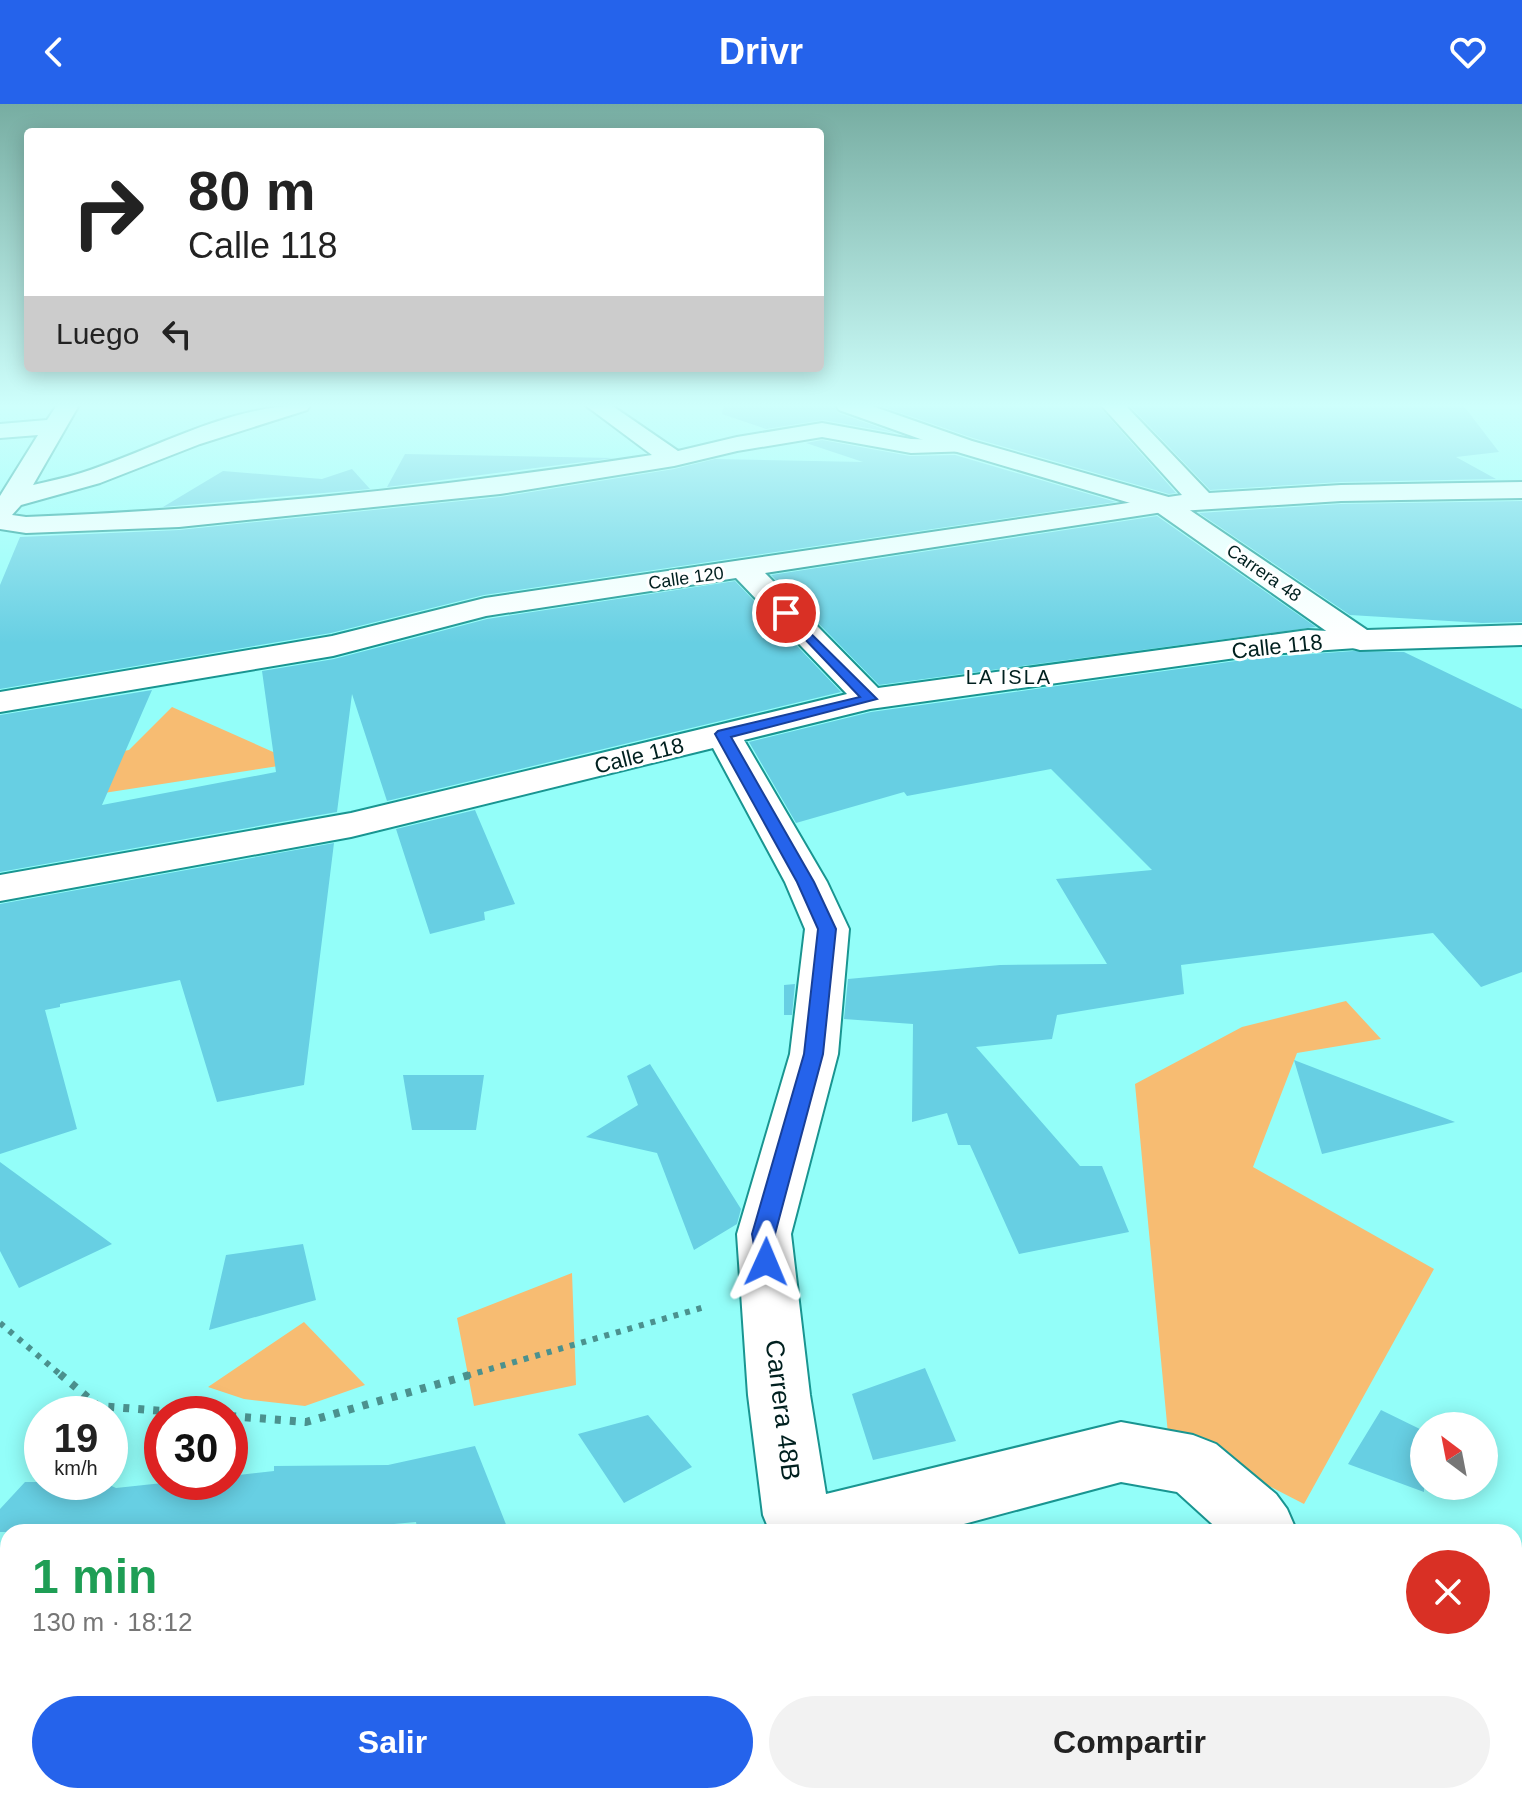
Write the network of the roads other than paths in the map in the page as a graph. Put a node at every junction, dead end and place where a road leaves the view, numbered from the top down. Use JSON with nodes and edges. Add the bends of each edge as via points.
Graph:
{"nodes":[{"id":1,"x":19,"y":484,"type":"edge"},
{"id":2,"x":74,"y":484,"type":"edge"},
{"id":3,"x":511,"y":484,"type":"edge"},
{"id":4,"x":1095,"y":484,"type":"edge"},
{"id":5,"x":1186,"y":484,"type":"edge"},
{"id":6,"x":1522,"y":490,"type":"edge"},
{"id":7,"x":1204,"y":503,"type":"junction"},
{"id":8,"x":1163,"y":504,"type":"junction"},
{"id":9,"x":4,"y":510,"type":"edge"},
{"id":10,"x":744,"y":569,"type":"junction"},
{"id":11,"x":1522,"y":635,"type":"edge"},
{"id":12,"x":1360,"y":640,"type":"junction"},
{"id":13,"x":870,"y":699,"type":"junction"},
{"id":14,"x":0,"y":702,"type":"edge"},
{"id":15,"x":723,"y":734,"type":"junction"},
{"id":16,"x":0,"y":888,"type":"edge"},
{"id":17,"x":818,"y":1524,"type":"edge"},
{"id":18,"x":843,"y":1524,"type":"edge"},
{"id":19,"x":1258,"y":1524,"type":"edge"}],
"edges":[{"from":1,"to":9,"type":"street"},
{"from":2,"to":9,"type":"street"},
{"from":3,"to":9,"type":"street","via":[[179,519],[26,525]]},
{"from":4,"to":8,"type":"street","name":"Carrera 48"},
{"from":5,"to":7,"type":"street"},
{"from":6,"to":7,"type":"street","name":"Calle 120","via":[[1341,493]]},
{"from":7,"to":8,"type":"street","name":"Calle 120"},
{"from":8,"to":10,"type":"street","name":"Calle 120"},
{"from":8,"to":12,"type":"street","name":"Carrera 48"},
{"from":10,"to":13,"type":"street"},
{"from":10,"to":14,"type":"street","name":"Calle 120","via":[[485,607],[333,646]]},
{"from":11,"to":12,"type":"street","name":"Calle 118"},
{"from":12,"to":13,"type":"street","name":"Calle 118","via":[[1257,645]]},
{"from":13,"to":15,"type":"street","name":"Calle 118"},
{"from":15,"to":16,"type":"street","name":"Calle 118","via":[[351,825]]},
{"from":15,"to":17,"type":"street","name":"Carrera 48B","via":[[827,929],[814,1054],[764,1234],[796,1515]]},
{"from":18,"to":19,"type":"street","name":"Carrera 48B","via":[[1121,1452],[1193,1465]]}]}
